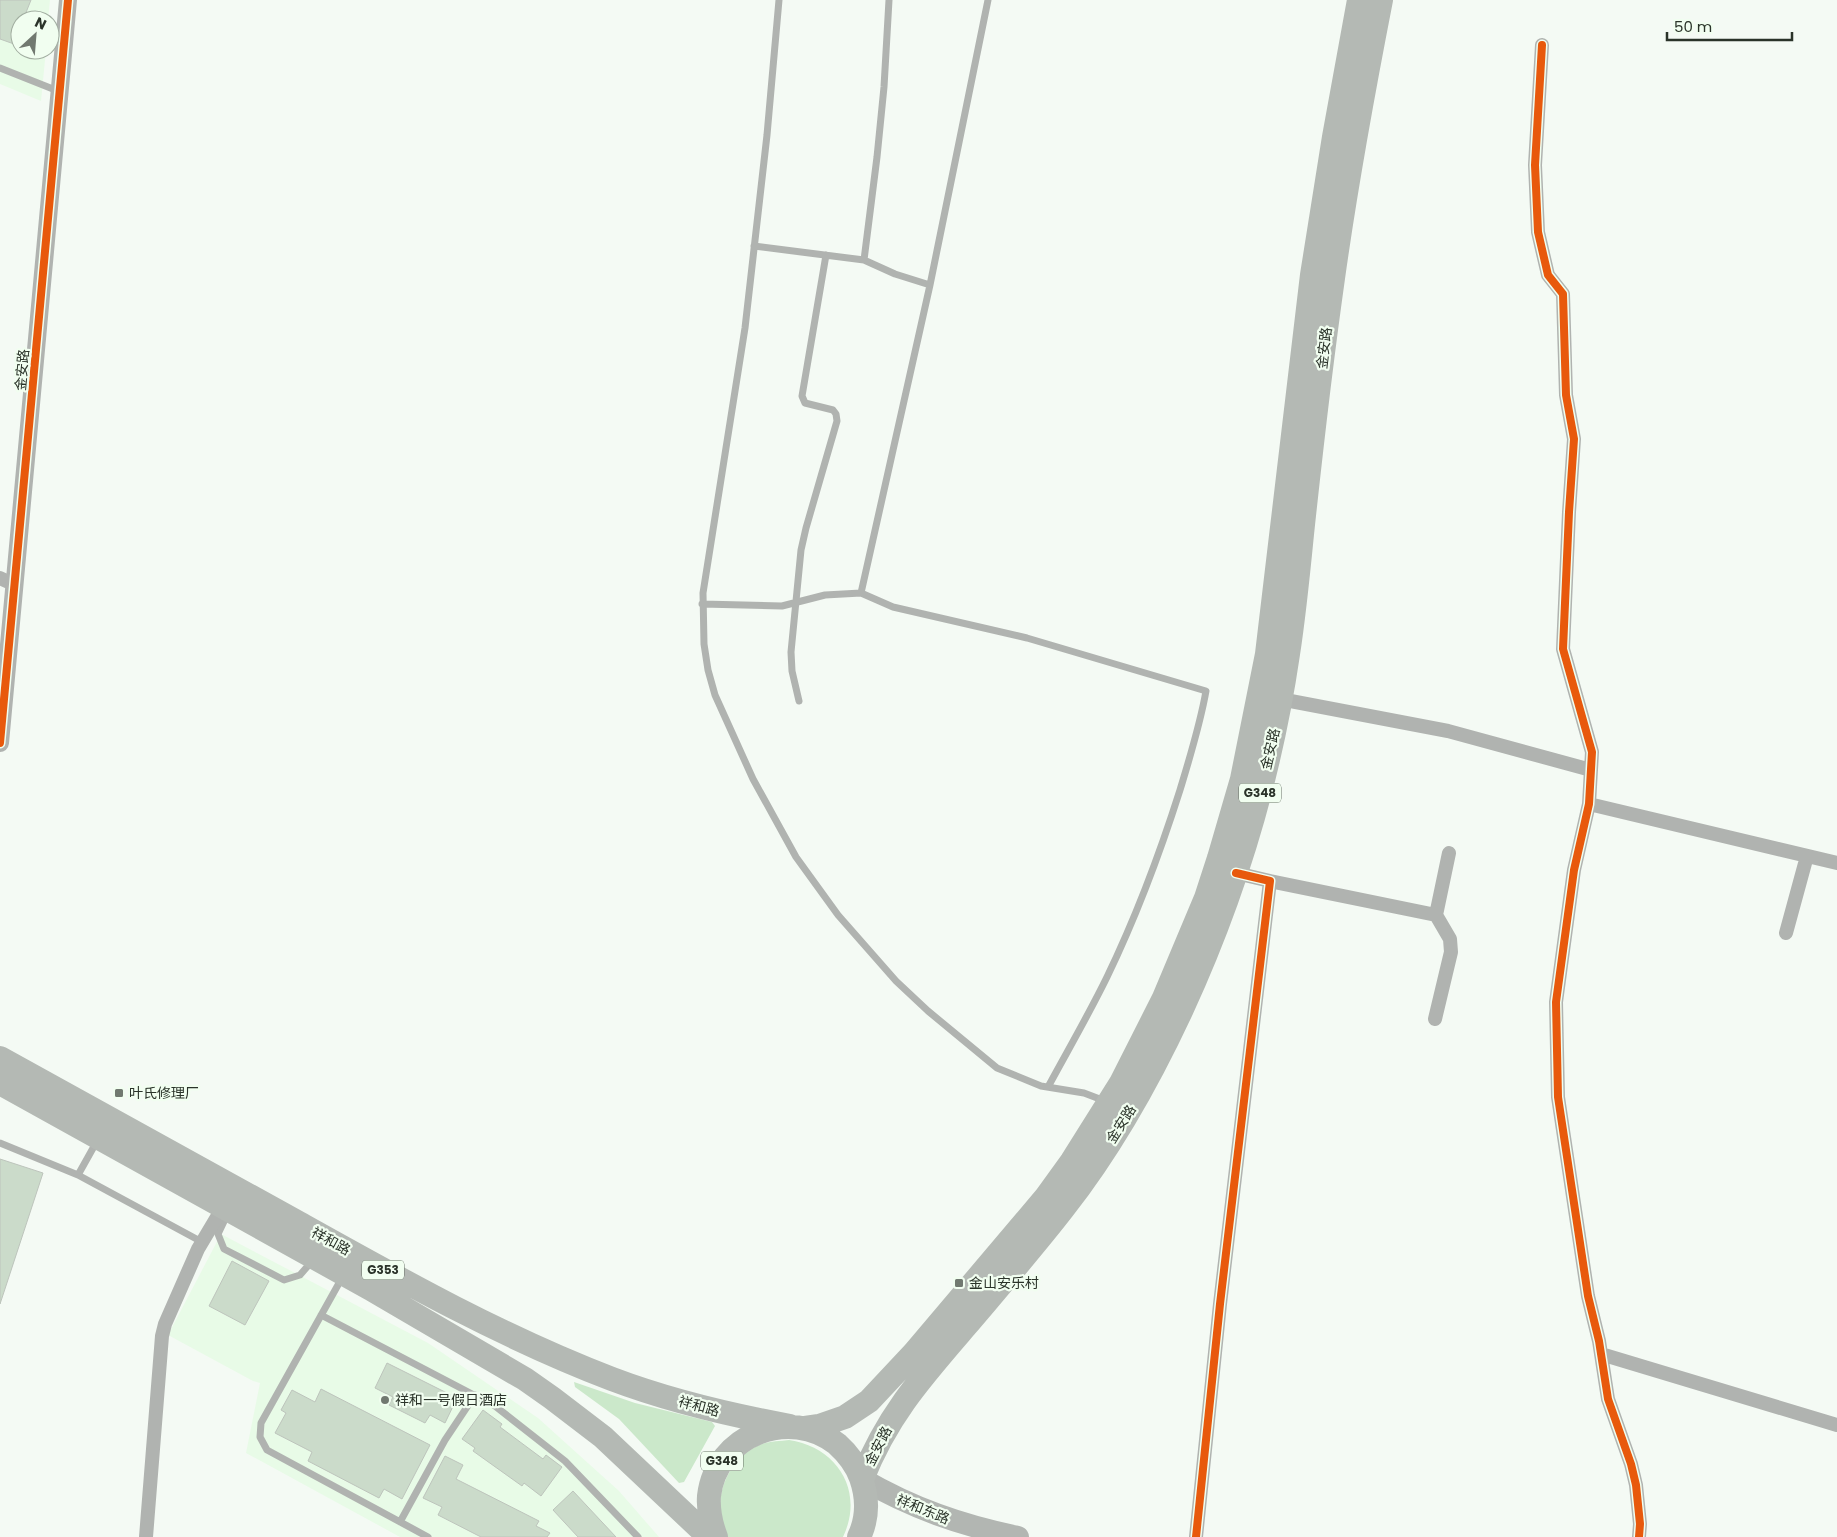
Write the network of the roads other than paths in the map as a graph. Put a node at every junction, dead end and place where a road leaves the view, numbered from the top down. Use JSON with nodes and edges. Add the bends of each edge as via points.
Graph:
{"nodes":[{"id":1,"x":68,"y":0,"type":"edge"},
{"id":2,"x":779,"y":0,"type":"edge"},
{"id":3,"x":889,"y":0,"type":"edge"},
{"id":4,"x":988,"y":0,"type":"edge"},
{"id":5,"x":1359,"y":0,"type":"edge"},
{"id":6,"x":1381,"y":0,"type":"edge"},
{"id":7,"x":1542,"y":45,"type":"dead end"},
{"id":8,"x":0,"y":68,"type":"edge"},
{"id":9,"x":60,"y":92,"type":"junction"},
{"id":10,"x":754,"y":246,"type":"junction"},
{"id":11,"x":826,"y":255,"type":"junction"},
{"id":12,"x":864,"y":260,"type":"junction"},
{"id":13,"x":930,"y":284,"type":"junction"},
{"id":14,"x":7,"y":582,"type":"edge"},
{"id":15,"x":861,"y":593,"type":"junction"},
{"id":16,"x":796,"y":602,"type":"junction"},
{"id":17,"x":702,"y":604,"type":"junction"},
{"id":18,"x":1280,"y":699,"type":"junction"},
{"id":19,"x":799,"y":701,"type":"dead end"},
{"id":20,"x":0,"y":743,"type":"edge"},
{"id":21,"x":1591,"y":770,"type":"junction"},
{"id":22,"x":1589,"y":804,"type":"junction"},
{"id":23,"x":1448,"y":853,"type":"dead end"},
{"id":24,"x":1807,"y":856,"type":"junction"},
{"id":25,"x":1837,"y":863,"type":"edge"},
{"id":26,"x":1236,"y":873,"type":"junction"},
{"id":27,"x":1270,"y":881,"type":"junction"},
{"id":28,"x":1436,"y":915,"type":"junction"},
{"id":29,"x":1786,"y":933,"type":"dead end"},
{"id":30,"x":1435,"y":1019,"type":"dead end"},
{"id":31,"x":0,"y":1058,"type":"edge"},
{"id":32,"x":0,"y":1083,"type":"edge"},
{"id":33,"x":1048,"y":1087,"type":"junction"},
{"id":34,"x":1110,"y":1102,"type":"junction"},
{"id":35,"x":99,"y":1138,"type":"junction"},
{"id":36,"x":0,"y":1143,"type":"edge"},
{"id":37,"x":78,"y":1176,"type":"junction"},
{"id":38,"x":226,"y":1208,"type":"junction"},
{"id":39,"x":202,"y":1242,"type":"junction"},
{"id":40,"x":315,"y":1258,"type":"junction"},
{"id":41,"x":344,"y":1274,"type":"junction"},
{"id":42,"x":321,"y":1315,"type":"junction"},
{"id":43,"x":1601,"y":1354,"type":"junction"},
{"id":44,"x":475,"y":1394,"type":"junction"},
{"id":45,"x":1837,"y":1425,"type":"edge"},
{"id":46,"x":798,"y":1427,"type":"junction"},
{"id":47,"x":862,"y":1479,"type":"junction"},
{"id":48,"x":400,"y":1522,"type":"junction"},
{"id":49,"x":146,"y":1537,"type":"edge"},
{"id":50,"x":428,"y":1537,"type":"edge"},
{"id":51,"x":638,"y":1537,"type":"edge"},
{"id":52,"x":709,"y":1537,"type":"edge"},
{"id":53,"x":716,"y":1537,"type":"edge"},
{"id":54,"x":859,"y":1537,"type":"edge"},
{"id":55,"x":1018,"y":1537,"type":"edge"},
{"id":56,"x":1196,"y":1537,"type":"edge"},
{"id":57,"x":1639,"y":1537,"type":"edge"}],
"edges":[{"from":1,"to":9,"type":"street","name":"金安路"},
{"from":2,"to":10,"type":"lane"},
{"from":3,"to":12,"type":"lane","via":[[883,96]]},
{"from":4,"to":13,"type":"lane"},
{"from":5,"to":34,"type":"highway","name":"金安路","number":"G348","via":[[1312,275],[1267,654],[1242,779],[1219,858],[1186,948],[1143,1041]]},
{"from":6,"to":18,"type":"highway","name":"金安路","number":"G348","via":[[1333,278],[1296,595]]},
{"from":7,"to":21,"type":"street","via":[[1535,165],[1538,232],[1548,275],[1563,294],[1566,395],[1574,440],[1563,649],[1592,752]]},
{"from":8,"to":9,"type":"lane"},
{"from":9,"to":14,"type":"street","name":"金安路"},
{"from":10,"to":11,"type":"lane"},
{"from":10,"to":17,"type":"lane","via":[[745,328]]},
{"from":11,"to":12,"type":"lane"},
{"from":11,"to":16,"type":"lane","via":[[802,396],[805,403],[833,410],[837,421],[806,528]]},
{"from":12,"to":13,"type":"lane","via":[[895,274]]},
{"from":13,"to":15,"type":"lane"},
{"from":14,"to":20,"type":"street","name":"金安路"},
{"from":15,"to":16,"type":"lane","via":[[825,595]]},
{"from":15,"to":33,"type":"lane","via":[[893,607],[1027,638],[1206,691],[1187,766],[1139,904],[1108,975]]},
{"from":16,"to":17,"type":"lane","via":[[782,606]]},
{"from":16,"to":19,"type":"lane","via":[[791,652]]},
{"from":17,"to":33,"type":"lane","via":[[704,644],[715,695],[774,818],[816,887],[866,948],[928,1011],[997,1068]]},
{"from":18,"to":21,"type":"street","via":[[1448,731]]},
{"from":18,"to":26,"type":"highway","name":"金安路","number":"G348","via":[[1262,784]]},
{"from":21,"to":22,"type":"street"},
{"from":22,"to":24,"type":"street"},
{"from":22,"to":43,"type":"street","via":[[1574,870],[1556,1002],[1558,1097],[1588,1296]]},
{"from":23,"to":28,"type":"street"},
{"from":24,"to":25,"type":"street"},
{"from":24,"to":29,"type":"street"},
{"from":26,"to":27,"type":"street"},
{"from":26,"to":47,"type":"highway","name":"金安路","number":"G348","via":[[1205,956],[1170,1033],[1115,1136],[1063,1210],[911,1390],[879,1440]]},
{"from":27,"to":28,"type":"street"},
{"from":27,"to":56,"type":"street"},
{"from":28,"to":30,"type":"street","via":[[1450,939],[1451,952]]},
{"from":31,"to":46,"type":"highway","name":"祥和路","number":"G353","via":[[499,1330],[591,1371],[656,1394],[745,1418]]},
{"from":32,"to":35,"type":"highway","name":"祥和路","number":"G353"},
{"from":33,"to":34,"type":"lane"},
{"from":34,"to":46,"type":"highway","name":"金安路","number":"G348","via":[[1046,1196],[870,1401],[832,1422]]},
{"from":35,"to":37,"type":"lane"},
{"from":35,"to":38,"type":"highway","name":"祥和路","number":"G353"},
{"from":36,"to":37,"type":"lane"},
{"from":37,"to":39,"type":"lane"},
{"from":38,"to":39,"type":"street"},
{"from":38,"to":40,"type":"highway","name":"祥和路","number":"G353"},
{"from":38,"to":40,"type":"lane","via":[[218,1234],[224,1249],[284,1280],[300,1275]]},
{"from":39,"to":49,"type":"street","via":[[162,1336]]},
{"from":40,"to":41,"type":"highway","name":"祥和路","number":"G353"},
{"from":41,"to":42,"type":"lane"},
{"from":41,"to":52,"type":"highway","name":"祥和路","number":"G353","via":[[497,1362],[552,1398],[603,1437]]},
{"from":42,"to":44,"type":"lane"},
{"from":42,"to":48,"type":"lane","via":[[261,1423],[263,1444],[267,1450]]},
{"from":43,"to":45,"type":"street"},
{"from":43,"to":57,"type":"street","via":[[1608,1399],[1636,1486]]},
{"from":44,"to":48,"type":"lane","via":[[444,1440]]},
{"from":44,"to":51,"type":"lane","via":[[565,1462]]},
{"from":46,"to":47,"type":"highway","via":[[825,1437],[843,1450]]},
{"from":46,"to":53,"type":"highway","number":"G348","via":[[761,1431],[742,1441],[726,1456],[718,1468],[709,1496],[711,1524]]},
{"from":47,"to":54,"type":"highway","via":[[866,1516]]},
{"from":47,"to":55,"type":"main road","name":"祥和东路","via":[[942,1517]]},
{"from":48,"to":50,"type":"lane"}]}
